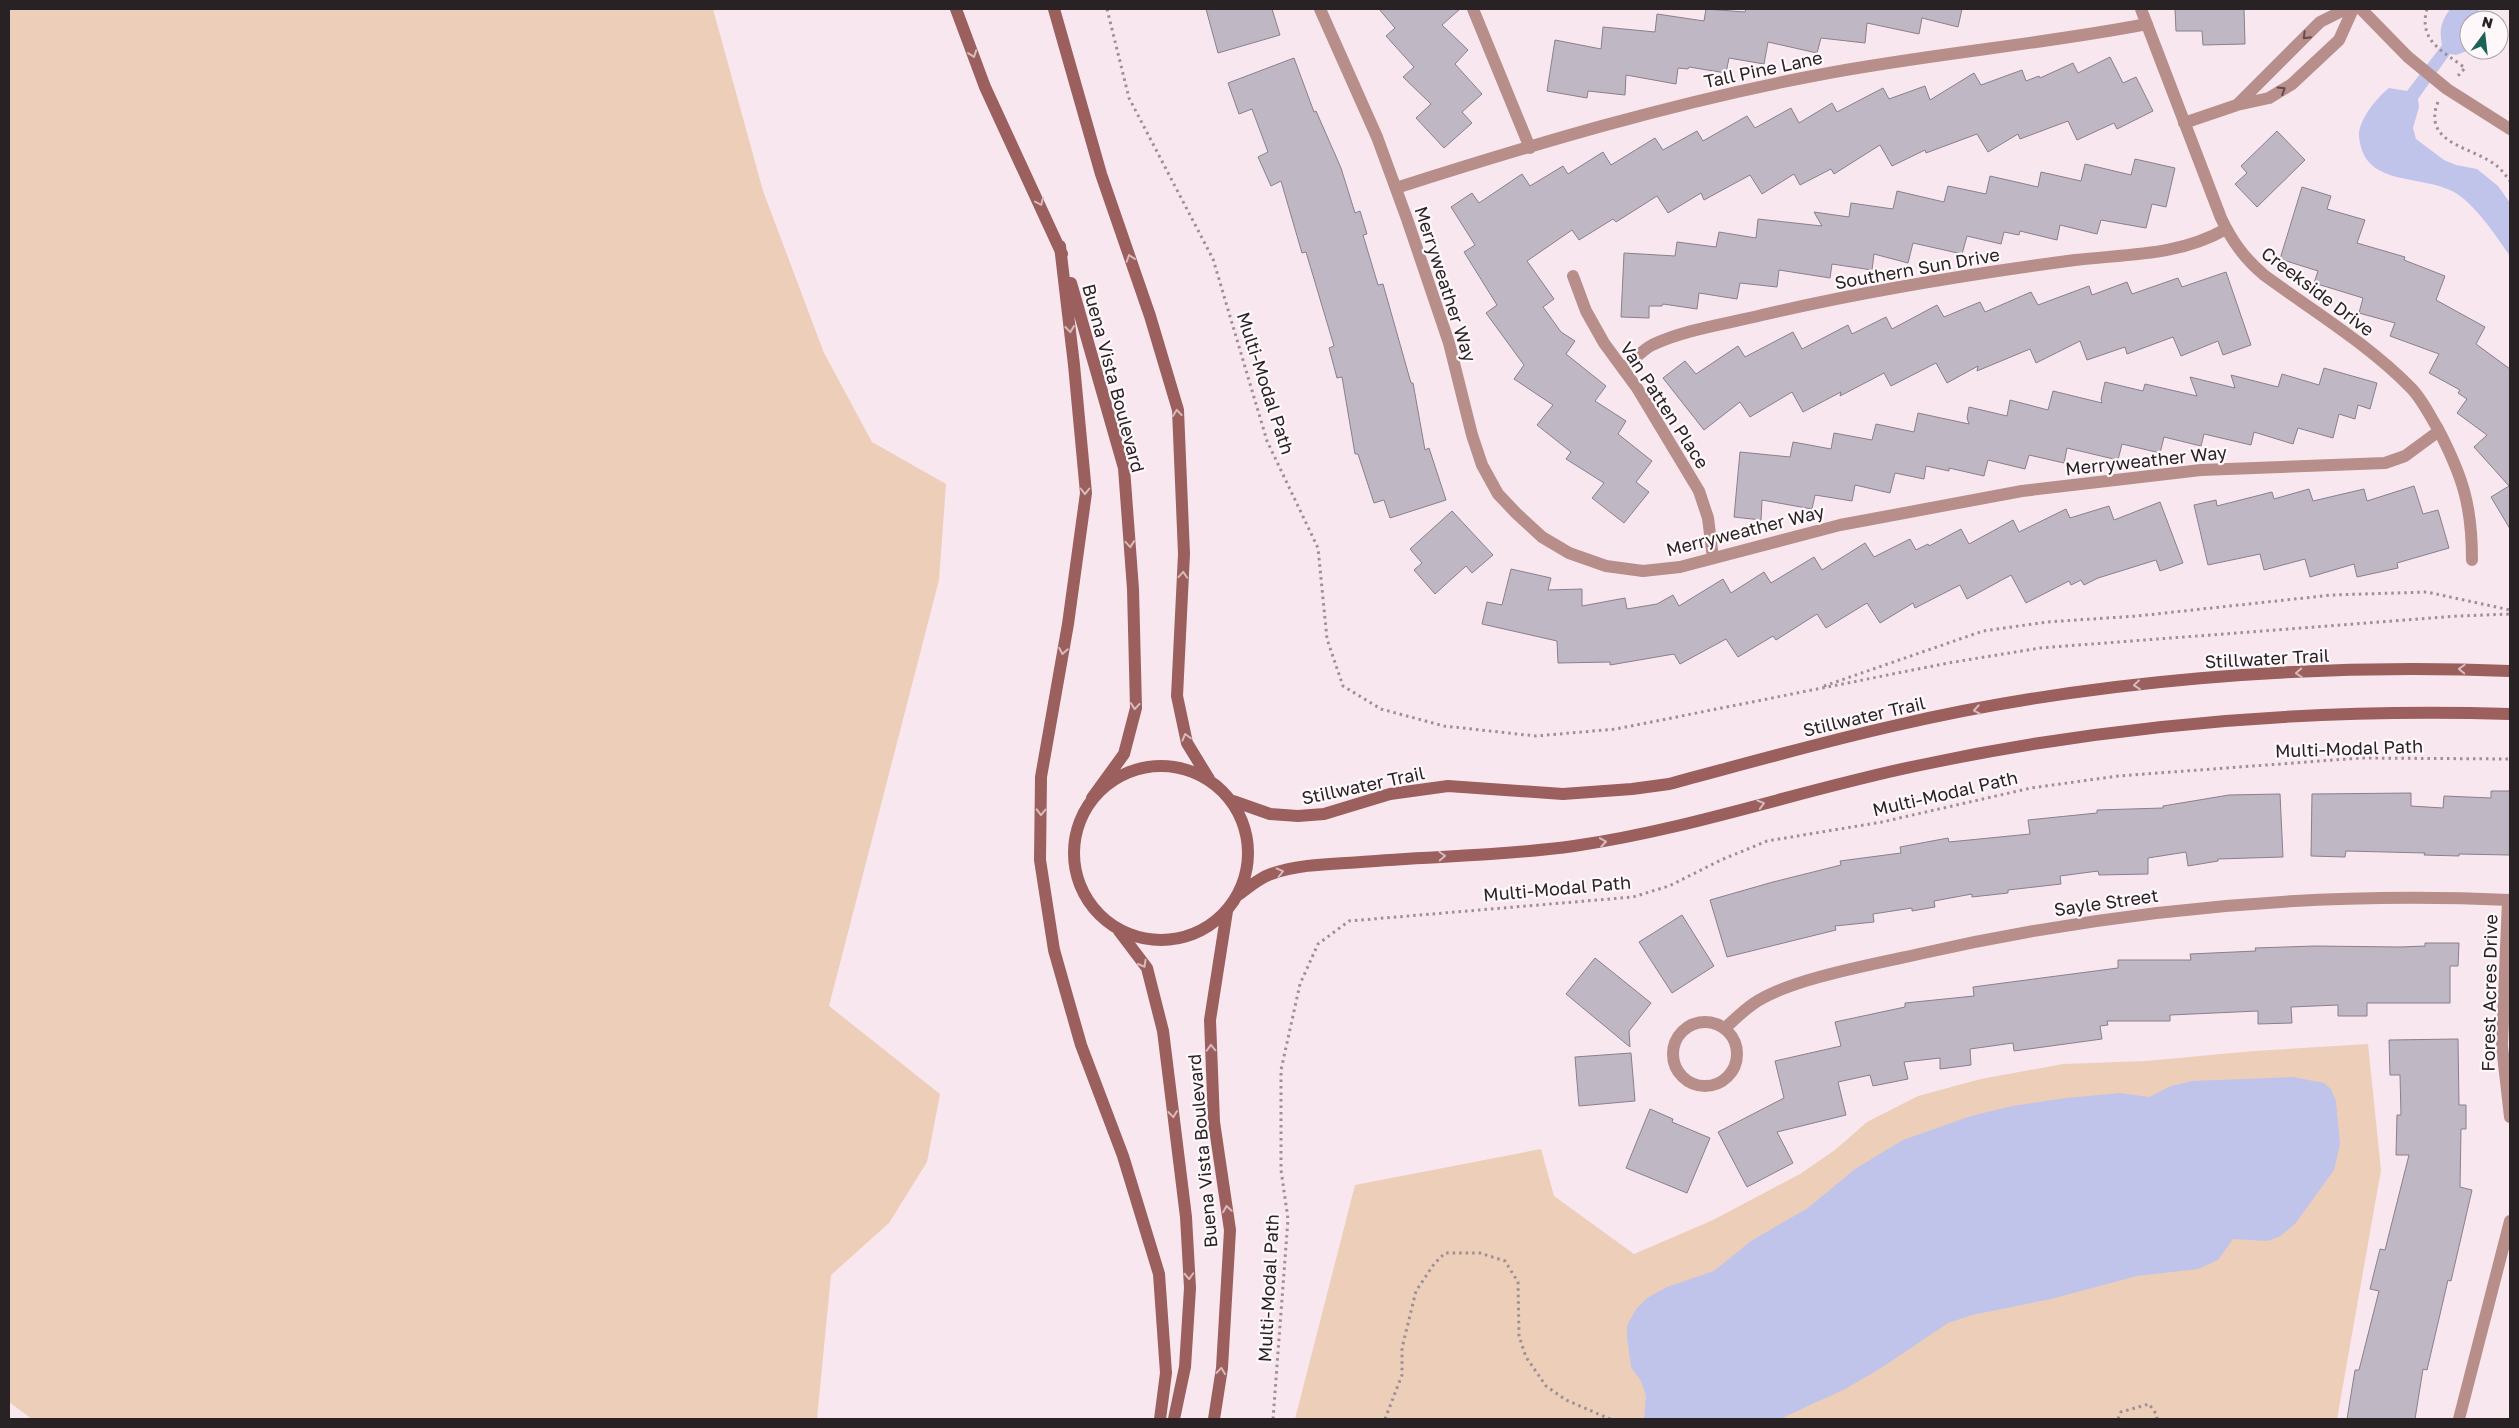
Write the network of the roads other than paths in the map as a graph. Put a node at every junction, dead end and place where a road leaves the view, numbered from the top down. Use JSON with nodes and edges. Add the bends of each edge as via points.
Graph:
{"nodes":[{"id":1,"x":956,"y":9,"type":"edge"},
{"id":2,"x":1054,"y":9,"type":"edge"},
{"id":3,"x":1320,"y":9,"type":"edge"},
{"id":4,"x":1473,"y":9,"type":"edge"},
{"id":5,"x":2141,"y":9,"type":"edge"},
{"id":6,"x":2346,"y":9,"type":"edge"},
{"id":7,"x":2354,"y":9,"type":"edge"},
{"id":8,"x":2361,"y":9,"type":"edge"},
{"id":9,"x":2147,"y":24,"type":"junction"},
{"id":10,"x":2237,"y":105,"type":"junction"},
{"id":11,"x":2184,"y":123,"type":"junction"},
{"id":12,"x":2510,"y":129,"type":"edge"},
{"id":13,"x":1530,"y":148,"type":"junction"},
{"id":14,"x":1396,"y":188,"type":"junction"},
{"id":15,"x":2226,"y":229,"type":"junction"},
{"id":16,"x":1060,"y":246,"type":"junction"},
{"id":17,"x":1574,"y":276,"type":"dead end"},
{"id":18,"x":1623,"y":369,"type":"junction"},
{"id":19,"x":2439,"y":431,"type":"junction"},
{"id":20,"x":1714,"y":558,"type":"junction"},
{"id":21,"x":2472,"y":560,"type":"dead end"},
{"id":22,"x":2510,"y":671,"type":"edge"},
{"id":23,"x":2510,"y":714,"type":"edge"},
{"id":24,"x":1209,"y":779,"type":"junction"},
{"id":25,"x":1092,"y":798,"type":"junction"},
{"id":26,"x":1233,"y":801,"type":"junction"},
{"id":27,"x":1238,"y":895,"type":"junction"},
{"id":28,"x":2509,"y":900,"type":"edge"},
{"id":29,"x":1227,"y":911,"type":"junction"},
{"id":30,"x":1114,"y":926,"type":"junction"},
{"id":31,"x":1725,"y":1028,"type":"junction"},
{"id":32,"x":2510,"y":1117,"type":"edge"},
{"id":33,"x":2510,"y":1222,"type":"edge"},
{"id":34,"x":1160,"y":1419,"type":"edge"},
{"id":35,"x":1174,"y":1419,"type":"edge"},
{"id":36,"x":1214,"y":1419,"type":"edge"},
{"id":37,"x":2459,"y":1419,"type":"edge"}],
"edges":[{"from":1,"to":16,"type":"main road","name":"Buena Vista Boulevard","one_way":true,"via":[[985,87]]},
{"from":24,"to":2,"type":"main road","name":"Buena Vista Boulevard","one_way":true,"via":[[1187,743],[1177,696],[1184,554],[1178,410],[1150,316],[1101,174]]},
{"from":3,"to":14,"type":"street","name":"Merryweather Way"},
{"from":4,"to":13,"type":"street"},
{"from":5,"to":9,"type":"street","name":"Creekside Drive"},
{"from":6,"to":10,"type":"street","one_way":true,"via":[[2320,22]]},
{"from":10,"to":7,"type":"street","one_way":true,"via":[[2269,98],[2292,84],[2339,40]]},
{"from":8,"to":12,"type":"street","via":[[2408,57],[2447,89]]},
{"from":9,"to":11,"type":"street","name":"Creekside Drive"},
{"from":9,"to":13,"type":"street","name":"Tall Pine Lane","via":[[1817,75],[1708,98]]},
{"from":10,"to":11,"type":"street"},
{"from":11,"to":15,"type":"street","name":"Creekside Drive"},
{"from":13,"to":14,"type":"street","name":"Tall Pine Lane"},
{"from":14,"to":20,"type":"street","name":"Merryweather Way","via":[[1448,344],[1472,435],[1482,464],[1498,494],[1542,537],[1569,553],[1606,566],[1643,571],[1680,567]]},
{"from":15,"to":18,"type":"street","name":"Southern Sun Drive","via":[[2205,240],[2157,252],[1967,275],[1775,312],[1676,336],[1650,346]]},
{"from":15,"to":19,"type":"street","name":"Creekside Drive","via":[[2246,260],[2383,362],[2412,390]]},
{"from":16,"to":25,"type":"main road","name":"Buena Vista Boulevard","one_way":true,"via":[[1124,468],[1133,589],[1136,708],[1124,754]]},
{"from":16,"to":34,"type":"main road","one_way":true,"via":[[1086,493],[1068,624],[1041,776],[1040,860],[1054,950],[1062,979],[1160,1274],[1166,1374]]},
{"from":17,"to":18,"type":"street","name":"Van Patten Place","via":[[1586,311]]},
{"from":18,"to":20,"type":"street","name":"Van Patten Place","via":[[1699,491],[1708,518]]},
{"from":19,"to":20,"type":"street","name":"Merryweather Way","via":[[2404,456],[2384,463],[2201,470],[2031,490],[1840,525]]},
{"from":19,"to":21,"type":"street","name":"Creekside Drive","via":[[2456,463],[2467,496],[2472,527]]},
{"from":22,"to":26,"type":"main road","name":"Stillwater Trail","one_way":true,"via":[[2434,668],[2320,672],[2091,690],[1894,725],[1669,784],[1632,789],[1563,794],[1448,786],[1390,794],[1324,814],[1298,816],[1270,814]]},
{"from":27,"to":23,"type":"main road","one_way":true,"via":[[1268,875],[1294,868],[1518,852],[1647,835],[1915,766],[2143,728],[2295,716],[2451,712]]},
{"from":24,"to":25,"type":"main road","name":"Buena Vista Boulevard","via":[[1177,767],[1160,765],[1134,769],[1111,780]]},
{"from":24,"to":26,"type":"main road","name":"Buena Vista Boulevard"},
{"from":25,"to":30,"type":"main road","name":"Buena Vista Boulevard","via":[[1079,821],[1073,847],[1076,874],[1086,899],[1104,920]]},
{"from":26,"to":27,"type":"main road","name":"Buena Vista Boulevard","via":[[1245,826],[1249,852],[1246,877]]},
{"from":27,"to":29,"type":"main road","name":"Buena Vista Boulevard"},
{"from":28,"to":31,"type":"street","name":"Sayle Street","via":[[2387,897],[2276,902],[2156,912],[2062,925],[1970,942],[1796,986],[1753,1004]]},
{"from":28,"to":32,"type":"street","name":"Forest Acres Drive","via":[[2502,1046]]},
{"from":29,"to":30,"type":"main road","name":"Buena Vista Boulevard","via":[[1206,928],[1181,938],[1154,940],[1127,934]]},
{"from":36,"to":29,"type":"main road","name":"Buena Vista Boulevard","one_way":true,"via":[[1222,1368],[1230,1230],[1214,1122],[1210,1020]]},
{"from":30,"to":35,"type":"main road","name":"Buena Vista Boulevard","one_way":true,"via":[[1147,968],[1163,1031],[1186,1218],[1190,1288],[1185,1367]]},
{"from":31,"to":31,"type":"street","via":[[1734,1038],[1738,1050],[1731,1074],[1710,1086],[1686,1080],[1677,1070],[1673,1058],[1674,1045],[1680,1034],[1701,1022],[1714,1022]]},
{"from":33,"to":37,"type":"street"}]}
